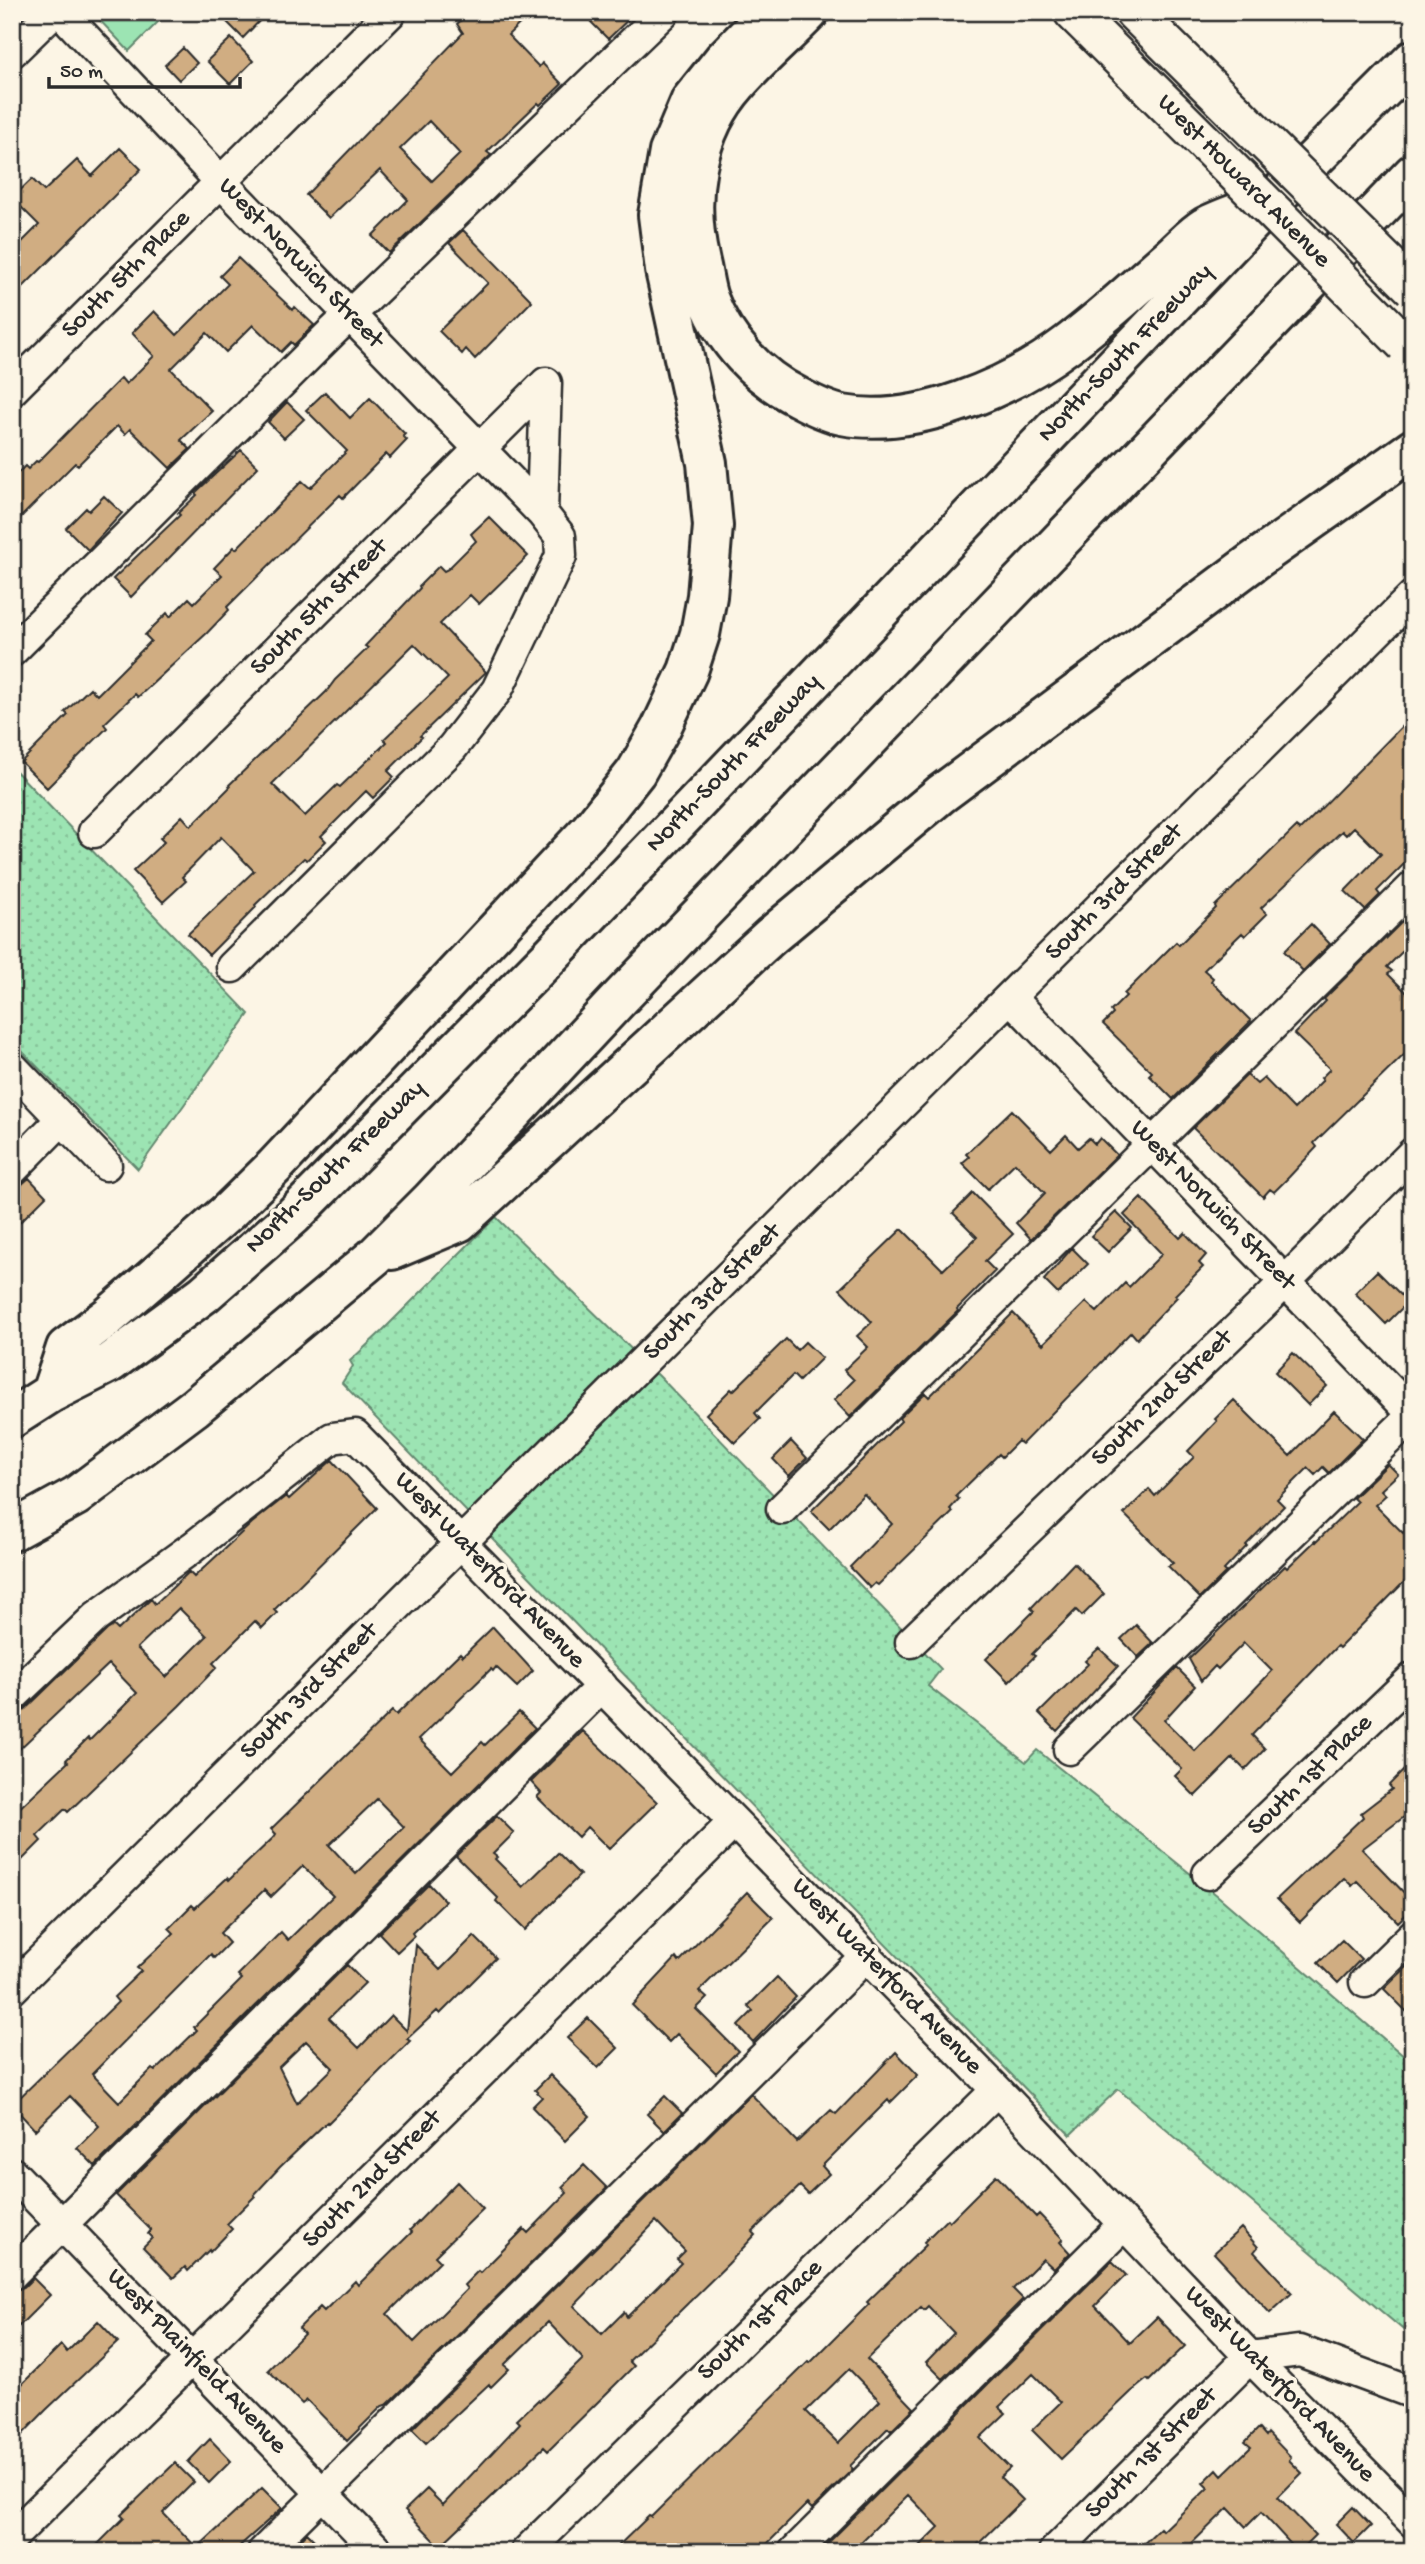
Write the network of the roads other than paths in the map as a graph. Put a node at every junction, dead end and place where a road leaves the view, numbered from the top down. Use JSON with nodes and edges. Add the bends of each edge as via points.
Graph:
{"nodes":[{"id":1,"x":53,"y":12,"type":"edge"},
{"id":2,"x":61,"y":12,"type":"edge"},
{"id":3,"x":391,"y":12,"type":"edge"},
{"id":4,"x":664,"y":12,"type":"edge"},
{"id":5,"x":770,"y":12,"type":"edge"},
{"id":6,"x":809,"y":12,"type":"edge"},
{"id":7,"x":1073,"y":12,"type":"edge"},
{"id":8,"x":1134,"y":12,"type":"edge"},
{"id":9,"x":12,"y":52,"type":"edge"},
{"id":10,"x":1413,"y":60,"type":"edge"},
{"id":11,"x":1413,"y":174,"type":"edge"},
{"id":12,"x":221,"y":182,"type":"junction"},
{"id":13,"x":1274,"y":199,"type":"junction"},
{"id":14,"x":1413,"y":288,"type":"edge"},
{"id":15,"x":350,"y":315,"type":"junction"},
{"id":16,"x":1409,"y":348,"type":"edge"},
{"id":17,"x":12,"y":390,"type":"edge"},
{"id":18,"x":1413,"y":449,"type":"edge"},
{"id":19,"x":480,"y":450,"type":"junction"},
{"id":20,"x":542,"y":513,"type":"junction"},
{"id":21,"x":1413,"y":596,"type":"edge"},
{"id":22,"x":12,"y":651,"type":"edge"},
{"id":23,"x":94,"y":832,"type":"dead end"},
{"id":24,"x":1413,"y":887,"type":"edge"},
{"id":25,"x":232,"y":967,"type":"dead end"},
{"id":26,"x":1011,"y":998,"type":"junction"},
{"id":27,"x":12,"y":1067,"type":"edge"},
{"id":28,"x":62,"y":1119,"type":"junction"},
{"id":29,"x":1152,"y":1144,"type":"junction"},
{"id":30,"x":1413,"y":1153,"type":"edge"},
{"id":31,"x":106,"y":1165,"type":"dead end"},
{"id":32,"x":12,"y":1170,"type":"edge"},
{"id":33,"x":374,"y":1257,"type":"junction"},
{"id":34,"x":1285,"y":1282,"type":"junction"},
{"id":35,"x":51,"y":1393,"type":"junction"},
{"id":36,"x":1413,"y":1414,"type":"edge"},
{"id":37,"x":12,"y":1418,"type":"edge"},
{"id":38,"x":782,"y":1509,"type":"dead end"},
{"id":39,"x":12,"y":1531,"type":"edge"},
{"id":40,"x":461,"y":1542,"type":"junction"},
{"id":41,"x":911,"y":1642,"type":"dead end"},
{"id":42,"x":1413,"y":1678,"type":"edge"},
{"id":43,"x":601,"y":1686,"type":"junction"},
{"id":44,"x":12,"y":1697,"type":"edge"},
{"id":45,"x":1069,"y":1749,"type":"dead end"},
{"id":46,"x":734,"y":1822,"type":"junction"},
{"id":47,"x":1209,"y":1874,"type":"dead end"},
{"id":48,"x":1413,"y":1934,"type":"edge"},
{"id":49,"x":866,"y":1956,"type":"junction"},
{"id":50,"x":1365,"y":1982,"type":"dead end"},
{"id":51,"x":12,"y":1989,"type":"edge"},
{"id":52,"x":997,"y":2090,"type":"junction"},
{"id":53,"x":12,"y":2173,"type":"edge"},
{"id":54,"x":1124,"y":2224,"type":"junction"},
{"id":55,"x":63,"y":2225,"type":"junction"},
{"id":56,"x":12,"y":2274,"type":"edge"},
{"id":57,"x":1250,"y":2357,"type":"junction"},
{"id":58,"x":192,"y":2359,"type":"junction"},
{"id":59,"x":1413,"y":2393,"type":"edge"},
{"id":60,"x":323,"y":2493,"type":"junction"},
{"id":61,"x":1413,"y":2522,"type":"edge"},
{"id":62,"x":12,"y":2536,"type":"edge"},
{"id":63,"x":263,"y":2552,"type":"edge"},
{"id":64,"x":379,"y":2552,"type":"edge"},
{"id":65,"x":526,"y":2552,"type":"edge"},
{"id":66,"x":794,"y":2552,"type":"edge"},
{"id":67,"x":1054,"y":2552,"type":"edge"}],
"edges":[{"from":1,"to":9,"type":"street"},
{"from":2,"to":12,"type":"street","name":"West Norwich Street"},
{"from":3,"to":12,"type":"street","name":"South 5th Place"},
{"from":4,"to":15,"type":"street"},
{"from":5,"to":35,"type":"highway","via":[[691,100],[669,152],[659,215],[665,270],[707,463],[713,526],[700,634],[661,729],[636,772],[590,830],[274,1167],[144,1286],[66,1348]]},
{"from":6,"to":13,"type":"highway","via":[[737,85],[702,145],[693,182],[697,250],[708,298],[725,333],[749,363],[779,388],[810,403],[841,415],[869,418],[976,397],[1027,372],[1069,343],[1205,228]]},
{"from":7,"to":16,"type":"main road","name":"West Howard Avenue","bridge":true},
{"from":8,"to":14,"type":"main road","name":"West Howard Avenue","bridge":true},
{"from":10,"to":13,"type":"highway","name":"North-South Freeway"},
{"from":11,"to":33,"type":"highway"},
{"from":12,"to":15,"type":"street","name":"West Norwich Street"},
{"from":12,"to":17,"type":"street","name":"South 5th Place"},
{"from":13,"to":35,"type":"highway","name":"North-South Freeway","via":[[549,957],[293,1216],[204,1294],[110,1363]]},
{"from":15,"to":19,"type":"street","name":"West Norwich Street"},
{"from":15,"to":22,"type":"street"},
{"from":18,"to":33,"type":"highway","via":[[1254,561],[931,802],[771,936],[459,1222]]},
{"from":19,"to":20,"type":"street","name":"West Norwich Street"},
{"from":19,"to":20,"type":"street","name":"South 5th Street","via":[[546,383]]},
{"from":19,"to":23,"type":"street","name":"South 5th Street"},
{"from":20,"to":25,"type":"street","name":"West Norwich Street","via":[[560,536],[561,556],[497,690],[452,748]]},
{"from":21,"to":26,"type":"street","name":"South 3rd Street"},
{"from":24,"to":29,"type":"street"},
{"from":26,"to":29,"type":"street","name":"West Norwich Street"},
{"from":26,"to":40,"type":"street","name":"South 3rd Street"},
{"from":27,"to":28,"type":"street"},
{"from":28,"to":31,"type":"street"},
{"from":28,"to":32,"type":"street"},
{"from":29,"to":34,"type":"street","name":"West Norwich Street"},
{"from":29,"to":38,"type":"street"},
{"from":30,"to":34,"type":"street","name":"South 2nd Street"},
{"from":33,"to":39,"type":"highway","via":[[184,1415],[76,1496]]},
{"from":34,"to":36,"type":"street","name":"West Norwich Street"},
{"from":34,"to":41,"type":"street","name":"South 2nd Street"},
{"from":35,"to":37,"type":"highway","name":"North-South Freeway"},
{"from":36,"to":45,"type":"street"},
{"from":40,"to":43,"type":"street","name":"West Waterford Avenue"},
{"from":40,"to":44,"type":"street","name":"West Waterford Avenue","via":[[355,1435],[332,1438],[96,1617]]},
{"from":40,"to":51,"type":"street","name":"South 3rd Street"},
{"from":42,"to":47,"type":"street","name":"South 1st Place"},
{"from":43,"to":46,"type":"street","name":"West Waterford Avenue"},
{"from":43,"to":55,"type":"street"},
{"from":46,"to":49,"type":"street","name":"West Waterford Avenue"},
{"from":46,"to":58,"type":"street","name":"South 2nd Street"},
{"from":48,"to":50,"type":"street"},
{"from":49,"to":52,"type":"street","name":"West Waterford Avenue"},
{"from":49,"to":60,"type":"street"},
{"from":52,"to":54,"type":"street","name":"West Waterford Avenue"},
{"from":52,"to":65,"type":"street","name":"South 1st Place"},
{"from":53,"to":55,"type":"street","name":"West Plainfield Avenue"},
{"from":54,"to":57,"type":"street","name":"West Waterford Avenue"},
{"from":54,"to":66,"type":"street"},
{"from":55,"to":56,"type":"street"},
{"from":55,"to":58,"type":"street","name":"West Plainfield Avenue"},
{"from":57,"to":59,"type":"street","via":[[1300,2351]]},
{"from":57,"to":61,"type":"street","name":"West Waterford Avenue"},
{"from":57,"to":67,"type":"street","name":"South 1st Street"},
{"from":58,"to":60,"type":"street","name":"West Plainfield Avenue"},
{"from":58,"to":62,"type":"street","name":"South 2nd Street"},
{"from":60,"to":63,"type":"street"},
{"from":60,"to":64,"type":"street","name":"West Plainfield Avenue"}]}
